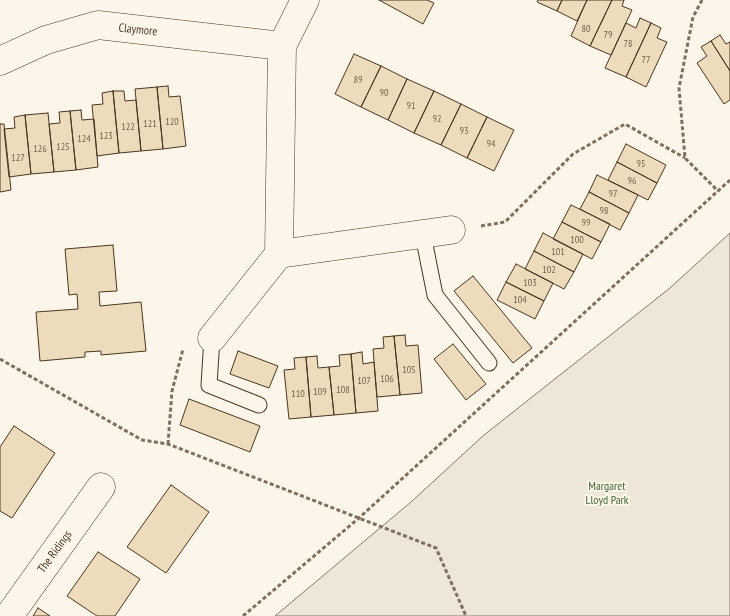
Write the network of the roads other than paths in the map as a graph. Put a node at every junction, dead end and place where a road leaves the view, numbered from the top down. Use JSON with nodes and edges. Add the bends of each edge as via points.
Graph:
{"nodes":[{"id":1,"x":305,"y":0,"type":"edge"},
{"id":2,"x":282,"y":46,"type":"junction"},
{"id":3,"x":0,"y":61,"type":"edge"},
{"id":4,"x":451,"y":230,"type":"road end"},
{"id":5,"x":423,"y":234,"type":"junction"},
{"id":6,"x":279,"y":254,"type":"junction"},
{"id":7,"x":212,"y":338,"type":"joint"},
{"id":8,"x":489,"y":363,"type":"dead end"},
{"id":9,"x":259,"y":406,"type":"dead end"},
{"id":10,"x":100,"y":487,"type":"dead end"},
{"id":11,"x":8,"y":616,"type":"edge"}],
"edges":[{"from":1,"to":2,"type":"street"},
{"from":2,"to":3,"type":"street","name":"Claymore","via":[[98,26],[46,40]]},
{"from":2,"to":6,"type":"street"},
{"from":4,"to":5,"type":"street"},
{"from":5,"to":6,"type":"street"},
{"from":5,"to":8,"type":"lane","via":[[435,295]]},
{"from":6,"to":7,"type":"street"},
{"from":7,"to":9,"type":"lane","via":[[209,385]]},
{"from":10,"to":11,"type":"street","name":"The Ridings"}]}
